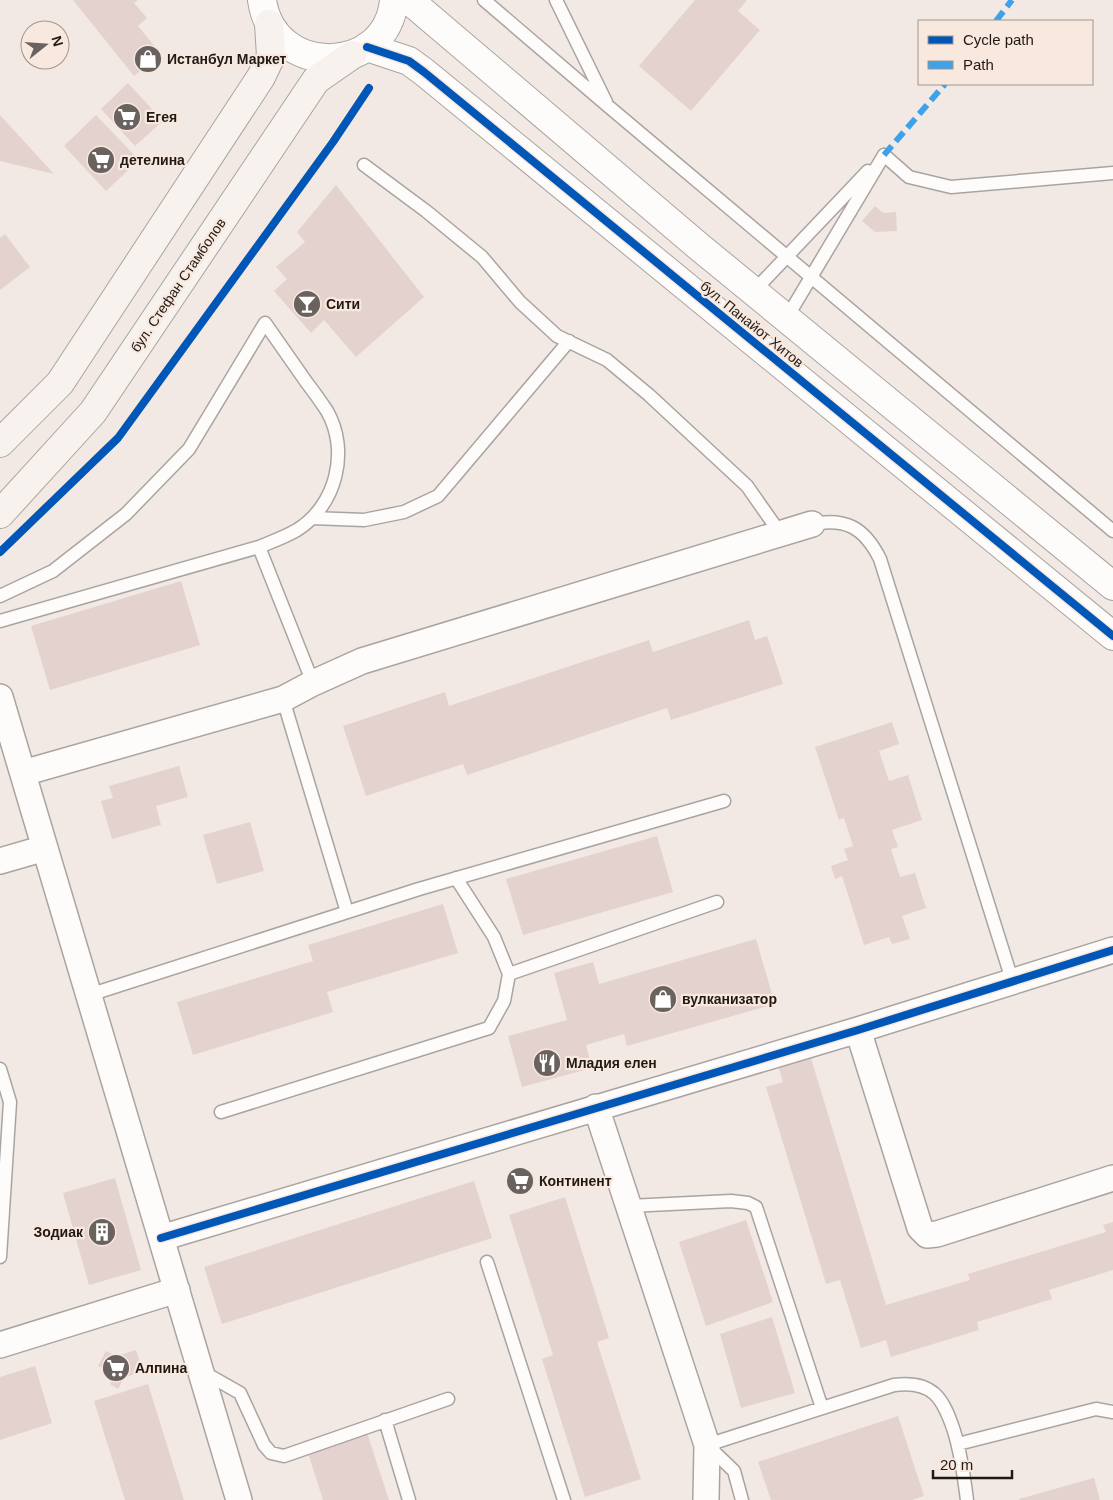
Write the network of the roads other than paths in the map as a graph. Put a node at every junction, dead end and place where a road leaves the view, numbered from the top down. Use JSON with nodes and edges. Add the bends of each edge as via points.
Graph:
{"nodes":[{"id":1,"x":394,"y":0,"type":"edge"},
{"id":2,"x":409,"y":0,"type":"edge"},
{"id":3,"x":484,"y":0,"type":"edge"},
{"id":4,"x":556,"y":0,"type":"edge"},
{"id":5,"x":266,"y":12,"type":"edge"},
{"id":6,"x":360,"y":51,"type":"junction"},
{"id":7,"x":608,"y":106,"type":"junction"},
{"id":8,"x":884,"y":155,"type":"junction"},
{"id":9,"x":364,"y":165,"type":"dead end"},
{"id":10,"x":1113,"y":173,"type":"edge"},
{"id":11,"x":786,"y":256,"type":"junction"},
{"id":12,"x":811,"y":276,"type":"junction"},
{"id":13,"x":753,"y":292,"type":"junction"},
{"id":14,"x":786,"y":319,"type":"junction"},
{"id":15,"x":569,"y":342,"type":"junction"},
{"id":16,"x":0,"y":443,"type":"edge"},
{"id":17,"x":0,"y":514,"type":"edge"},
{"id":18,"x":312,"y":518,"type":"junction"},
{"id":19,"x":812,"y":524,"type":"joint"},
{"id":20,"x":1113,"y":531,"type":"edge"},
{"id":21,"x":780,"y":533,"type":"junction"},
{"id":22,"x":258,"y":547,"type":"junction"},
{"id":23,"x":1113,"y":586,"type":"edge"},
{"id":24,"x":0,"y":596,"type":"edge"},
{"id":25,"x":0,"y":621,"type":"edge"},
{"id":26,"x":1113,"y":636,"type":"edge"},
{"id":27,"x":313,"y":683,"type":"junction"},
{"id":28,"x":0,"y":697,"type":"edge"},
{"id":29,"x":283,"y":699,"type":"junction"},
{"id":30,"x":23,"y":773,"type":"junction"},
{"id":31,"x":724,"y":802,"type":"dead end"},
{"id":32,"x":45,"y":848,"type":"junction"},
{"id":33,"x":0,"y":861,"type":"edge"},
{"id":34,"x":456,"y":878,"type":"junction"},
{"id":35,"x":717,"y":902,"type":"dead end"},
{"id":36,"x":347,"y":912,"type":"junction"},
{"id":37,"x":1113,"y":950,"type":"edge"},
{"id":38,"x":508,"y":974,"type":"junction"},
{"id":39,"x":1013,"y":983,"type":"junction"},
{"id":40,"x":89,"y":995,"type":"junction"},
{"id":41,"x":858,"y":1030,"type":"junction"},
{"id":42,"x":0,"y":1069,"type":"edge"},
{"id":43,"x":596,"y":1107,"type":"junction"},
{"id":44,"x":221,"y":1112,"type":"dead end"},
{"id":45,"x":1113,"y":1178,"type":"edge"},
{"id":46,"x":628,"y":1206,"type":"junction"},
{"id":47,"x":161,"y":1238,"type":"junction"},
{"id":48,"x":0,"y":1257,"type":"edge"},
{"id":49,"x":487,"y":1262,"type":"dead end"},
{"id":50,"x":177,"y":1290,"type":"junction"},
{"id":51,"x":0,"y":1345,"type":"edge"},
{"id":52,"x":201,"y":1371,"type":"junction"},
{"id":53,"x":448,"y":1399,"type":"dead end"},
{"id":54,"x":822,"y":1408,"type":"junction"},
{"id":55,"x":1113,"y":1412,"type":"edge"},
{"id":56,"x":384,"y":1420,"type":"junction"},
{"id":57,"x":958,"y":1444,"type":"junction"},
{"id":58,"x":707,"y":1445,"type":"junction"},
{"id":59,"x":239,"y":1500,"type":"edge"},
{"id":60,"x":409,"y":1500,"type":"edge"},
{"id":61,"x":564,"y":1500,"type":"edge"},
{"id":62,"x":706,"y":1500,"type":"edge"},
{"id":63,"x":742,"y":1500,"type":"edge"},
{"id":64,"x":967,"y":1500,"type":"edge"}],
"edges":[{"from":1,"to":6,"type":"street","via":[[388,22],[379,36]]},
{"from":2,"to":13,"type":"street","name":"бул. Панайот Хитов"},
{"from":3,"to":7,"type":"lane"},
{"from":4,"to":7,"type":"lane"},
{"from":5,"to":6,"type":"street","via":[[278,37],[305,55],[337,59]]},
{"from":5,"to":16,"type":"main road","via":[[271,56],[261,77],[60,383]]},
{"from":6,"to":17,"type":"main road","name":"бул. Стефан Стамболов","via":[[316,80],[93,412]]},
{"from":6,"to":26,"type":"street","name":"бул. Панайот Хитов","via":[[409,61],[424,72]]},
{"from":7,"to":11,"type":"lane"},
{"from":8,"to":10,"type":"lane","via":[[910,177],[952,187]]},
{"from":8,"to":11,"type":"lane"},
{"from":8,"to":12,"type":"lane"},
{"from":9,"to":15,"type":"lane","via":[[482,257],[520,302],[557,336]]},
{"from":11,"to":12,"type":"lane"},
{"from":11,"to":13,"type":"lane"},
{"from":12,"to":14,"type":"lane"},
{"from":12,"to":20,"type":"lane"},
{"from":13,"to":14,"type":"street","name":"бул. Панайот Хитов"},
{"from":14,"to":23,"type":"street","name":"бул. Панайот Хитов"},
{"from":15,"to":18,"type":"lane","via":[[438,496],[404,512],[364,520]]},
{"from":15,"to":21,"type":"lane","via":[[607,360],[649,395],[747,486]]},
{"from":18,"to":22,"type":"lane","via":[[297,530]]},
{"from":18,"to":24,"type":"lane","via":[[334,483],[339,457],[335,432],[328,412],[265,323],[189,449],[126,514],[53,571]]},
{"from":19,"to":21,"type":"street"},
{"from":19,"to":39,"type":"lane","via":[[829,521],[853,527],[872,543],[880,558]]},
{"from":21,"to":27,"type":"street","via":[[362,660]]},
{"from":22,"to":25,"type":"lane"},
{"from":22,"to":27,"type":"lane"},
{"from":27,"to":29,"type":"street"},
{"from":28,"to":30,"type":"street"},
{"from":29,"to":30,"type":"street"},
{"from":29,"to":36,"type":"lane"},
{"from":30,"to":32,"type":"street"},
{"from":31,"to":34,"type":"lane"},
{"from":32,"to":33,"type":"street"},
{"from":32,"to":40,"type":"street"},
{"from":34,"to":36,"type":"lane"},
{"from":34,"to":38,"type":"lane","via":[[494,937]]},
{"from":35,"to":38,"type":"lane"},
{"from":36,"to":40,"type":"lane"},
{"from":37,"to":39,"type":"street"},
{"from":38,"to":44,"type":"lane","via":[[504,1001],[489,1028]]},
{"from":39,"to":41,"type":"street"},
{"from":40,"to":47,"type":"street"},
{"from":41,"to":43,"type":"street"},
{"from":41,"to":45,"type":"street","via":[[920,1228],[927,1234],[937,1234]]},
{"from":42,"to":48,"type":"lane","via":[[10,1102]]},
{"from":43,"to":46,"type":"street"},
{"from":43,"to":47,"type":"street"},
{"from":46,"to":54,"type":"lane","via":[[731,1201],[756,1207]]},
{"from":46,"to":58,"type":"street"},
{"from":47,"to":50,"type":"street"},
{"from":49,"to":61,"type":"lane"},
{"from":50,"to":51,"type":"street"},
{"from":50,"to":52,"type":"street"},
{"from":52,"to":56,"type":"lane","via":[[240,1394],[264,1445],[272,1453],[284,1456]]},
{"from":52,"to":59,"type":"street"},
{"from":53,"to":56,"type":"lane"},
{"from":54,"to":57,"type":"lane","via":[[894,1385],[919,1385],[930,1390],[947,1409]]},
{"from":54,"to":58,"type":"lane"},
{"from":55,"to":57,"type":"lane","via":[[1096,1409]]},
{"from":56,"to":60,"type":"lane"},
{"from":57,"to":64,"type":"lane"},
{"from":58,"to":62,"type":"street"},
{"from":58,"to":63,"type":"lane","via":[[734,1471]]}]}
